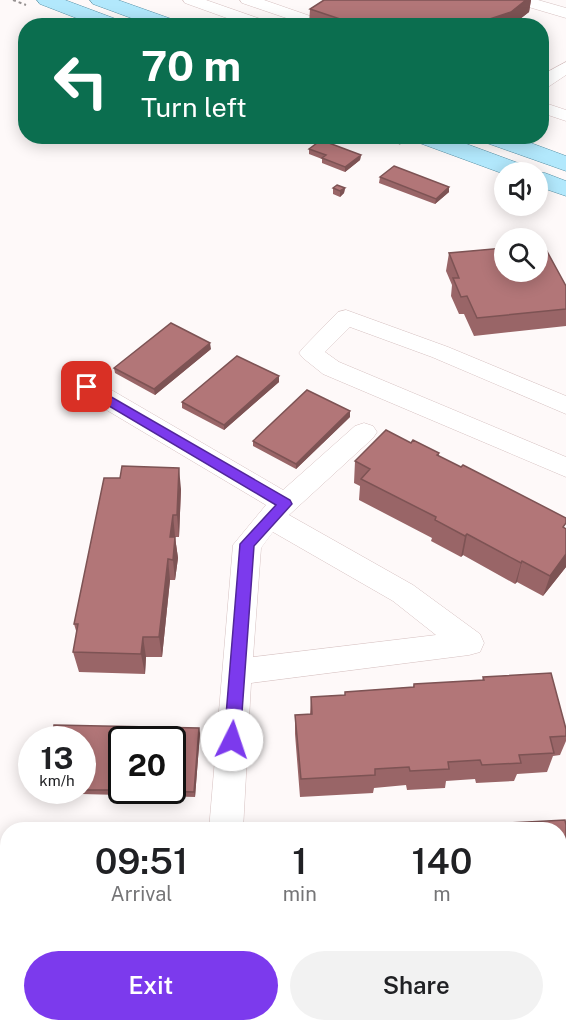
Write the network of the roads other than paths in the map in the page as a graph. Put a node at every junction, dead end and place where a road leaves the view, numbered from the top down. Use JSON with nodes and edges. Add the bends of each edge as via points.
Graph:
{"nodes":[{"id":1,"x":47,"y":0,"type":"edge"},
{"id":2,"x":100,"y":0,"type":"edge"},
{"id":3,"x":191,"y":0,"type":"edge"},
{"id":4,"x":248,"y":0,"type":"edge"},
{"id":5,"x":522,"y":0,"type":"edge"},
{"id":6,"x":325,"y":9,"type":"edge"},
{"id":7,"x":564,"y":10,"type":"edge"},
{"id":8,"x":95,"y":18,"type":"edge"},
{"id":9,"x":151,"y":18,"type":"edge"},
{"id":10,"x":243,"y":18,"type":"edge"},
{"id":11,"x":291,"y":18,"type":"edge"},
{"id":12,"x":311,"y":18,"type":"edge"},
{"id":13,"x":549,"y":20,"type":"edge"},
{"id":14,"x":566,"y":67,"type":"edge"},
{"id":15,"x":549,"y":78,"type":"edge"},
{"id":16,"x":549,"y":110,"type":"edge"},
{"id":17,"x":566,"y":116,"type":"edge"},
{"id":18,"x":444,"y":144,"type":"edge"},
{"id":19,"x":511,"y":144,"type":"edge"},
{"id":20,"x":494,"y":162,"type":"edge"},
{"id":21,"x":566,"y":164,"type":"edge"},
{"id":22,"x":548,"y":182,"type":"edge"},
{"id":23,"x":566,"y":189,"type":"edge"},
{"id":24,"x":87,"y":387,"type":"dead end"},
{"id":25,"x":566,"y":406,"type":"edge"},
{"id":26,"x":364,"y":432,"type":"dead end"},
{"id":27,"x":566,"y":468,"type":"edge"},
{"id":28,"x":278,"y":511,"type":"junction"},
{"id":29,"x":237,"y":672,"type":"junction"},
{"id":30,"x":227,"y":822,"type":"edge"}],
"edges":[{"from":1,"to":8,"type":"main road"},
{"from":2,"to":9,"type":"main road"},
{"from":3,"to":10,"type":"lane"},
{"from":4,"to":11,"type":"lane"},
{"from":5,"to":7,"type":"lane"},
{"from":6,"to":12,"type":"lane"},
{"from":7,"to":13,"type":"lane"},
{"from":14,"to":15,"type":"lane"},
{"from":16,"to":17,"type":"lane"},
{"from":18,"to":20,"type":"main road"},
{"from":19,"to":21,"type":"main road"},
{"from":22,"to":23,"type":"main road"},
{"from":24,"to":28,"type":"lane"},
{"from":25,"to":27,"type":"lane","via":[[346,317],[312,353],[331,368]]},
{"from":26,"to":28,"type":"lane"},
{"from":28,"to":29,"type":"lane","via":[[247,544]]},
{"from":28,"to":29,"type":"lane","via":[[469,643]]},
{"from":29,"to":30,"type":"lane"}]}
